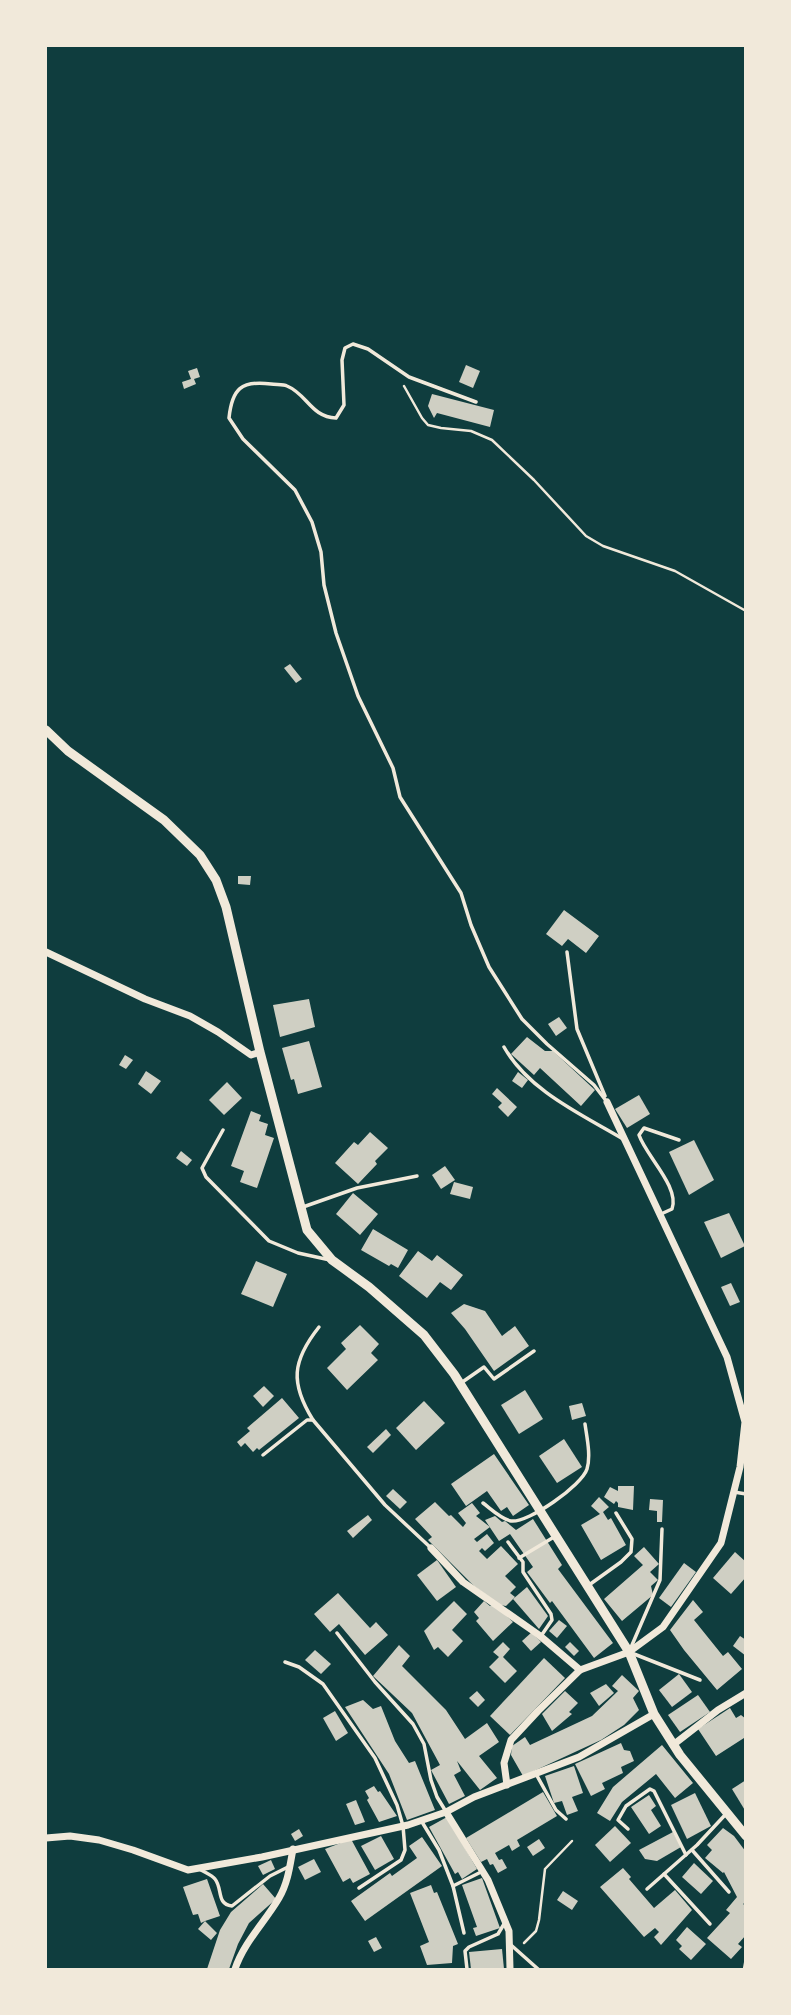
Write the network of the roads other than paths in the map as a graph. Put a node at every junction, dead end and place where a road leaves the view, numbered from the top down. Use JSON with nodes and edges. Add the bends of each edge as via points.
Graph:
{"nodes":[{"id":1,"x":476,"y":402,"type":"dead end"},
{"id":2,"x":46,"y":730,"type":"edge"},
{"id":3,"x":46,"y":952,"type":"edge"},
{"id":4,"x":567,"y":952,"type":"dead end"},
{"id":5,"x":505,"y":1047,"type":"dead end"},
{"id":6,"x":260,"y":1052,"type":"junction"},
{"id":7,"x":607,"y":1102,"type":"junction"},
{"id":8,"x":223,"y":1130,"type":"dead end"},
{"id":9,"x":624,"y":1140,"type":"junction"},
{"id":10,"x":679,"y":1140,"type":"dead end"},
{"id":11,"x":417,"y":1176,"type":"dead end"},
{"id":12,"x":301,"y":1208,"type":"junction"},
{"id":13,"x":661,"y":1214,"type":"junction"},
{"id":14,"x":332,"y":1260,"type":"junction"},
{"id":15,"x":319,"y":1327,"type":"dead end"},
{"id":16,"x":534,"y":1351,"type":"dead end"},
{"id":17,"x":460,"y":1384,"type":"junction"},
{"id":18,"x":313,"y":1420,"type":"junction"},
{"id":19,"x":585,"y":1424,"type":"dead end"},
{"id":20,"x":745,"y":1433,"type":"edge"},
{"id":21,"x":263,"y":1455,"type":"dead end"},
{"id":22,"x":734,"y":1492,"type":"junction"},
{"id":23,"x":746,"y":1494,"type":"edge"},
{"id":24,"x":483,"y":1503,"type":"dead end"},
{"id":25,"x":539,"y":1510,"type":"junction"},
{"id":26,"x":616,"y":1513,"type":"dead end"},
{"id":27,"x":662,"y":1529,"type":"dead end"},
{"id":28,"x":555,"y":1535,"type":"junction"},
{"id":29,"x":508,"y":1542,"type":"dead end"},
{"id":30,"x":431,"y":1548,"type":"joint"},
{"id":31,"x":519,"y":1558,"type":"junction"},
{"id":32,"x":587,"y":1586,"type":"junction"},
{"id":33,"x":337,"y":1633,"type":"dead end"},
{"id":34,"x":541,"y":1636,"type":"junction"},
{"id":35,"x":629,"y":1652,"type":"junction"},
{"id":36,"x":285,"y":1662,"type":"dead end"},
{"id":37,"x":580,"y":1670,"type":"junction"},
{"id":38,"x":700,"y":1681,"type":"dead end"},
{"id":39,"x":746,"y":1693,"type":"edge"},
{"id":40,"x":654,"y":1714,"type":"junction"},
{"id":41,"x":673,"y":1745,"type":"junction"},
{"id":42,"x":536,"y":1774,"type":"junction"},
{"id":43,"x":507,"y":1785,"type":"junction"},
{"id":44,"x":446,"y":1812,"type":"junction"},
{"id":45,"x":730,"y":1817,"type":"junction"},
{"id":46,"x":566,"y":1819,"type":"dead end"},
{"id":47,"x":421,"y":1821,"type":"junction"},
{"id":48,"x":746,"y":1821,"type":"edge"},
{"id":49,"x":403,"y":1826,"type":"junction"},
{"id":50,"x":628,"y":1829,"type":"dead end"},
{"id":51,"x":746,"y":1836,"type":"edge"},
{"id":52,"x":46,"y":1838,"type":"edge"},
{"id":53,"x":293,"y":1849,"type":"junction"},
{"id":54,"x":692,"y":1850,"type":"junction"},
{"id":55,"x":685,"y":1855,"type":"junction"},
{"id":56,"x":290,"y":1866,"type":"junction"},
{"id":57,"x":197,"y":1869,"type":"junction"},
{"id":58,"x":483,"y":1871,"type":"junction"},
{"id":59,"x":664,"y":1874,"type":"junction"},
{"id":60,"x":453,"y":1886,"type":"junction"},
{"id":61,"x":359,"y":1888,"type":"dead end"},
{"id":62,"x":647,"y":1889,"type":"dead end"},
{"id":63,"x":729,"y":1892,"type":"dead end"},
{"id":64,"x":505,"y":1921,"type":"junction"},
{"id":65,"x":710,"y":1924,"type":"dead end"},
{"id":66,"x":464,"y":1933,"type":"dead end"},
{"id":67,"x":509,"y":1944,"type":"junction"},
{"id":68,"x":235,"y":1969,"type":"edge"},
{"id":69,"x":467,"y":1969,"type":"edge"},
{"id":70,"x":510,"y":1969,"type":"edge"},
{"id":71,"x":538,"y":1969,"type":"edge"}],
"edges":[{"from":1,"to":7,"type":"lane","via":[[410,377],[353,344],[345,348],[341,360],[344,405],[336,418],[320,415],[288,386],[259,382],[242,386],[231,399],[229,418],[243,439],[295,491],[312,522],[336,633],[358,696],[393,768],[400,797],[461,893],[489,967],[523,1019]]},
{"from":2,"to":6,"type":"street","via":[[164,820],[200,855],[226,906]]},
{"from":3,"to":6,"type":"street","via":[[190,1016],[251,1055]]},
{"from":4,"to":7,"type":"lane","via":[[577,1029]]},
{"from":5,"to":9,"type":"lane","via":[[512,1062],[552,1097]]},
{"from":6,"to":12,"type":"street"},
{"from":7,"to":9,"type":"street"},
{"from":8,"to":14,"type":"lane","via":[[202,1168],[206,1177],[269,1241]]},
{"from":9,"to":13,"type":"street"},
{"from":10,"to":13,"type":"lane","via":[[644,1128],[639,1135],[674,1203]]},
{"from":11,"to":12,"type":"lane","via":[[357,1188]]},
{"from":12,"to":14,"type":"street","via":[[307,1230]]},
{"from":13,"to":20,"type":"street","via":[[727,1357]]},
{"from":14,"to":17,"type":"street","via":[[424,1335]]},
{"from":15,"to":18,"type":"lane","via":[[297,1365],[303,1404]]},
{"from":16,"to":17,"type":"lane","via":[[494,1379],[484,1367]]},
{"from":17,"to":25,"type":"street"},
{"from":18,"to":21,"type":"lane"},
{"from":18,"to":30,"type":"lane","via":[[385,1505]]},
{"from":19,"to":25,"type":"lane","via":[[586,1473],[577,1485]]},
{"from":20,"to":22,"type":"street"},
{"from":22,"to":23,"type":"lane"},
{"from":22,"to":35,"type":"street","via":[[721,1543],[663,1627]]},
{"from":24,"to":25,"type":"lane","via":[[512,1521]]},
{"from":25,"to":28,"type":"street"},
{"from":26,"to":32,"type":"lane","via":[[632,1539],[631,1552]]},
{"from":27,"to":35,"type":"lane","via":[[660,1580]]},
{"from":28,"to":31,"type":"lane"},
{"from":28,"to":32,"type":"street"},
{"from":29,"to":31,"type":"lane"},
{"from":30,"to":34,"type":"street","via":[[463,1582]]},
{"from":31,"to":34,"type":"lane","via":[[523,1573],[551,1614]]},
{"from":32,"to":35,"type":"street"},
{"from":33,"to":44,"type":"lane","via":[[413,1724],[424,1744],[430,1780]]},
{"from":34,"to":37,"type":"street"},
{"from":35,"to":37,"type":"street"},
{"from":35,"to":38,"type":"lane"},
{"from":35,"to":40,"type":"street"},
{"from":36,"to":49,"type":"lane","via":[[323,1684],[344,1712],[375,1758]]},
{"from":37,"to":43,"type":"street","via":[[511,1740],[505,1762]]},
{"from":39,"to":41,"type":"street"},
{"from":40,"to":41,"type":"street"},
{"from":40,"to":42,"type":"street","via":[[579,1757]]},
{"from":41,"to":45,"type":"street"},
{"from":42,"to":43,"type":"street"},
{"from":42,"to":46,"type":"lane"},
{"from":43,"to":44,"type":"street"},
{"from":44,"to":47,"type":"street"},
{"from":44,"to":58,"type":"street"},
{"from":45,"to":48,"type":"lane"},
{"from":45,"to":51,"type":"street"},
{"from":45,"to":54,"type":"lane"},
{"from":47,"to":49,"type":"street"},
{"from":47,"to":60,"type":"lane"},
{"from":49,"to":53,"type":"street"},
{"from":49,"to":61,"type":"lane","via":[[401,1860]]},
{"from":50,"to":55,"type":"lane","via":[[618,1820],[626,1805],[650,1789]]},
{"from":52,"to":57,"type":"street","via":[[99,1840],[188,1870]]},
{"from":53,"to":56,"type":"street"},
{"from":53,"to":57,"type":"street"},
{"from":54,"to":55,"type":"lane"},
{"from":54,"to":63,"type":"lane"},
{"from":55,"to":59,"type":"lane"},
{"from":56,"to":57,"type":"lane","via":[[232,1906],[222,1902],[214,1877]]},
{"from":56,"to":68,"type":"street","via":[[281,1896]]},
{"from":58,"to":60,"type":"lane"},
{"from":58,"to":64,"type":"street"},
{"from":59,"to":62,"type":"lane"},
{"from":59,"to":65,"type":"lane"},
{"from":60,"to":66,"type":"lane"},
{"from":64,"to":67,"type":"street"},
{"from":64,"to":69,"type":"lane","via":[[498,1934],[469,1947]]},
{"from":67,"to":70,"type":"street"},
{"from":67,"to":71,"type":"lane"}]}
